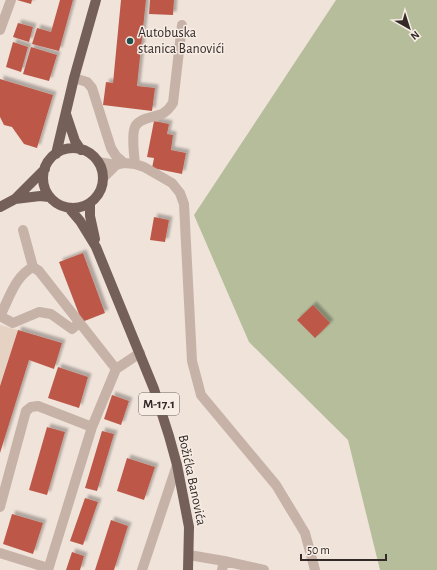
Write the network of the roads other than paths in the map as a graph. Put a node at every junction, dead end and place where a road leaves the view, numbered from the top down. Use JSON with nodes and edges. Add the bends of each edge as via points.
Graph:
{"nodes":[{"id":1,"x":11,"y":0,"type":"edge"},
{"id":2,"x":96,"y":0,"type":"edge"},
{"id":3,"x":182,"y":25,"type":"dead end"},
{"id":4,"x":0,"y":30,"type":"edge"},
{"id":5,"x":74,"y":78,"type":"junction"},
{"id":6,"x":66,"y":114,"type":"junction"},
{"id":7,"x":81,"y":150,"type":"junction"},
{"id":8,"x":56,"y":154,"type":"junction"},
{"id":9,"x":98,"y":162,"type":"junction"},
{"id":10,"x":120,"y":164,"type":"junction"},
{"id":11,"x":135,"y":164,"type":"junction"},
{"id":12,"x":45,"y":169,"type":"junction"},
{"id":13,"x":103,"y":178,"type":"junction"},
{"id":14,"x":49,"y":196,"type":"junction"},
{"id":15,"x":15,"y":199,"type":"junction"},
{"id":16,"x":90,"y":203,"type":"junction"},
{"id":17,"x":0,"y":207,"type":"edge"},
{"id":18,"x":69,"y":208,"type":"junction"},
{"id":19,"x":23,"y":230,"type":"dead end"},
{"id":20,"x":96,"y":247,"type":"junction"},
{"id":21,"x":33,"y":267,"type":"junction"},
{"id":22,"x":0,"y":316,"type":"edge"},
{"id":23,"x":79,"y":323,"type":"junction"},
{"id":24,"x":140,"y":353,"type":"junction"},
{"id":25,"x":116,"y":369,"type":"junction"},
{"id":26,"x":92,"y":427,"type":"junction"},
{"id":27,"x":177,"y":465,"type":"junction"},
{"id":28,"x":0,"y":507,"type":"edge"},
{"id":29,"x":0,"y":552,"type":"edge"},
{"id":30,"x":189,"y":555,"type":"junction"},
{"id":31,"x":223,"y":565,"type":"edge"},
{"id":32,"x":48,"y":569,"type":"edge"},
{"id":33,"x":142,"y":570,"type":"edge"},
{"id":34,"x":188,"y":570,"type":"edge"},
{"id":35,"x":264,"y":570,"type":"edge"},
{"id":36,"x":315,"y":570,"type":"edge"}],
"edges":[{"from":1,"to":4,"type":"street"},
{"from":2,"to":5,"type":"main road"},
{"from":3,"to":11,"type":"street","via":[[173,103],[162,113],[135,124]]},
{"from":5,"to":6,"type":"main road"},
{"from":5,"to":10,"type":"street","via":[[87,82],[92,88],[111,148]]},
{"from":6,"to":7,"type":"main road"},
{"from":6,"to":8,"type":"main road"},
{"from":7,"to":8,"type":"main road","via":[[64,150]]},
{"from":7,"to":9,"type":"main road"},
{"from":8,"to":12,"type":"main road","via":[[49,160]]},
{"from":9,"to":10,"type":"street"},
{"from":9,"to":13,"type":"main road"},
{"from":10,"to":11,"type":"street"},
{"from":10,"to":13,"type":"street"},
{"from":11,"to":36,"type":"street","via":[[172,183],[184,204],[192,361],[201,395],[276,484],[304,533]]},
{"from":12,"to":14,"type":"main road","via":[[43,179]]},
{"from":12,"to":15,"type":"main road"},
{"from":13,"to":16,"type":"main road","via":[[102,188]]},
{"from":14,"to":15,"type":"main road"},
{"from":14,"to":18,"type":"main road","number":"M-17.1","via":[[55,202]]},
{"from":15,"to":17,"type":"main road"},
{"from":16,"to":18,"type":"main road"},
{"from":16,"to":20,"type":"main road","number":"M-17.1"},
{"from":18,"to":20,"type":"main road","number":"M-17.1"},
{"from":19,"to":21,"type":"street"},
{"from":20,"to":24,"type":"main road","name":"Božićka Banovića","number":"M-17.1"},
{"from":21,"to":22,"type":"street","via":[[19,277]]},
{"from":21,"to":23,"type":"street","via":[[39,271]]},
{"from":22,"to":23,"type":"street","via":[[13,323],[39,312],[51,314],[72,329]]},
{"from":23,"to":25,"type":"street"},
{"from":24,"to":25,"type":"street"},
{"from":24,"to":27,"type":"main road","name":"Božićka Banovića","number":"M-17.1","via":[[154,389]]},
{"from":25,"to":26,"type":"street"},
{"from":26,"to":28,"type":"street","via":[[38,406],[31,406],[26,411]]},
{"from":26,"to":32,"type":"street"},
{"from":27,"to":30,"type":"main road","name":"Božićka Banovića","number":"M-17.1","via":[[189,527]]},
{"from":27,"to":33,"type":"street"},
{"from":29,"to":32,"type":"street"},
{"from":30,"to":31,"type":"street"},
{"from":30,"to":34,"type":"main road","name":"Božićka Banovića","number":"M-17.1"},
{"from":31,"to":35,"type":"street"}]}
